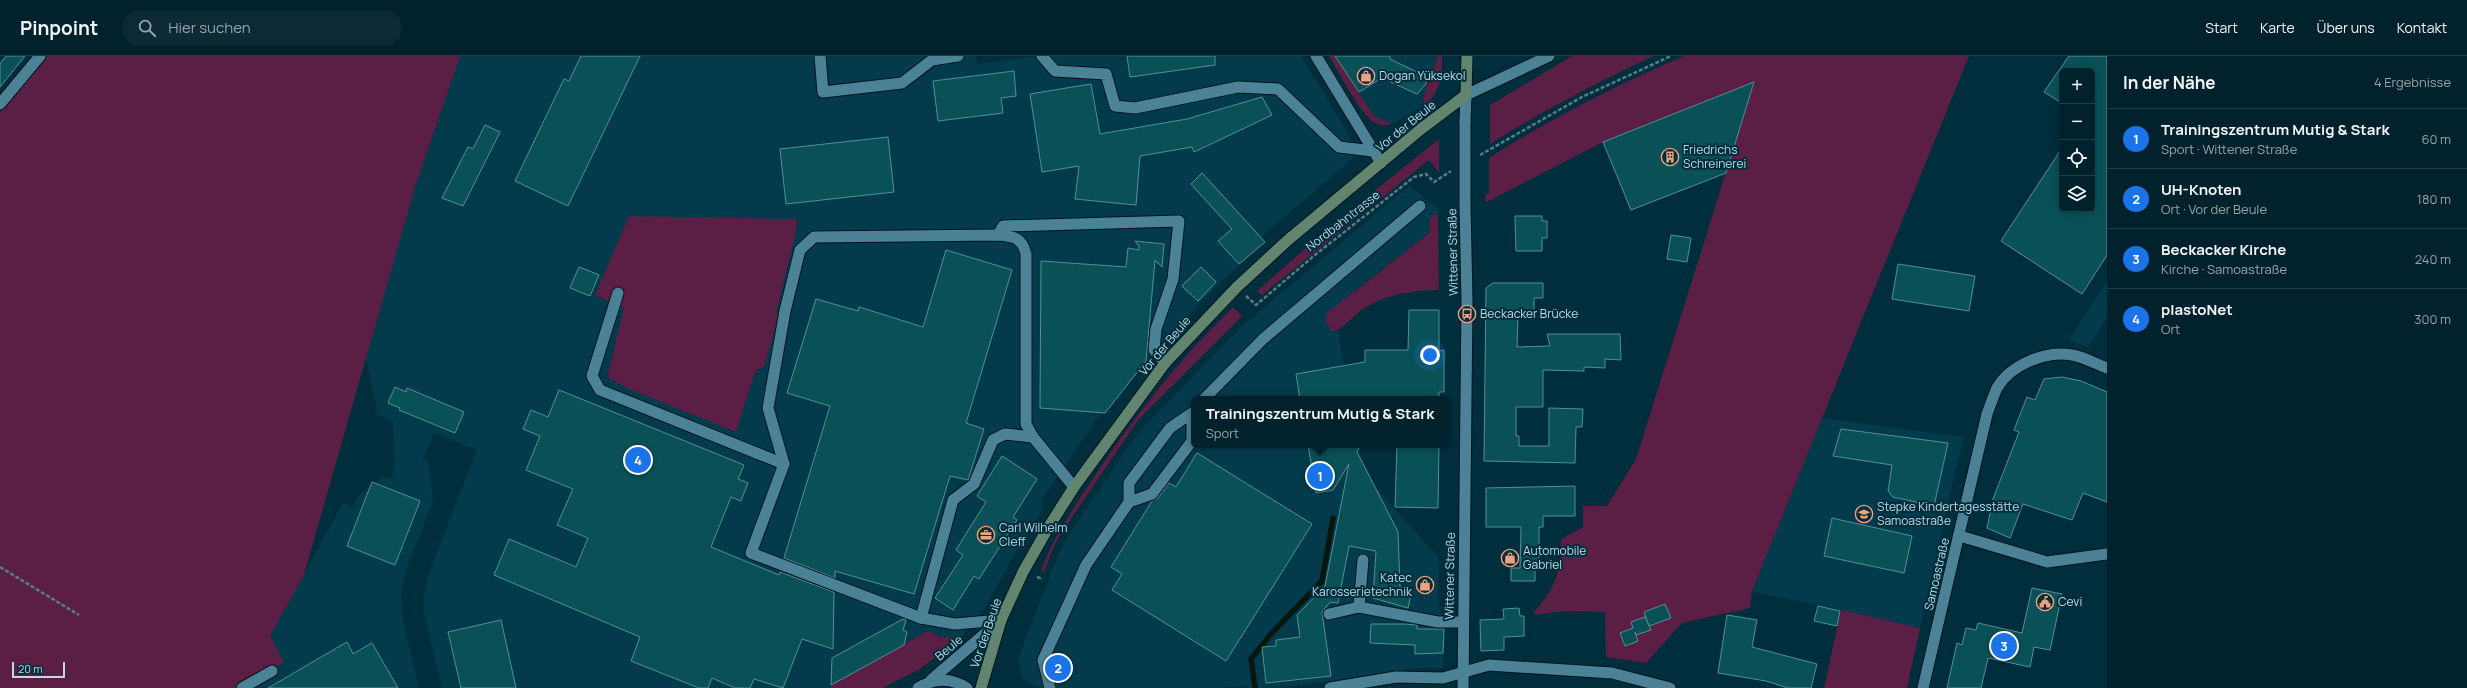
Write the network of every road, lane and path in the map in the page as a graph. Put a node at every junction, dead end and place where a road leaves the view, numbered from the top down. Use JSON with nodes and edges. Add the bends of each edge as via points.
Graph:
{"nodes":[{"id":1,"x":40,"y":56,"type":"edge"},
{"id":2,"x":820,"y":56,"type":"edge"},
{"id":3,"x":958,"y":56,"type":"edge"},
{"id":4,"x":1042,"y":56,"type":"edge"},
{"id":5,"x":1316,"y":56,"type":"edge"},
{"id":6,"x":1467,"y":56,"type":"edge"},
{"id":7,"x":1549,"y":56,"type":"edge"},
{"id":8,"x":1671,"y":56,"type":"edge"},
{"id":9,"x":1466,"y":95,"type":"junction"},
{"id":10,"x":0,"y":104,"type":"edge"},
{"id":11,"x":1491,"y":149,"type":"dead end"},
{"id":12,"x":1373,"y":151,"type":"junction"},
{"id":13,"x":1381,"y":163,"type":"junction"},
{"id":14,"x":1446,"y":174,"type":"dead end"},
{"id":15,"x":1420,"y":206,"type":"dead end"},
{"id":16,"x":998,"y":235,"type":"junction"},
{"id":17,"x":618,"y":293,"type":"dead end"},
{"id":18,"x":1256,"y":306,"type":"dead end"},
{"id":19,"x":1165,"y":363,"type":"junction"},
{"id":20,"x":2107,"y":368,"type":"edge"},
{"id":21,"x":1207,"y":396,"type":"edge"},
{"id":22,"x":1191,"y":412,"type":"edge"},
{"id":23,"x":1033,"y":437,"type":"junction"},
{"id":24,"x":1191,"y":442,"type":"edge"},
{"id":25,"x":784,"y":464,"type":"junction"},
{"id":26,"x":1074,"y":487,"type":"junction"},
{"id":27,"x":1129,"y":502,"type":"junction"},
{"id":28,"x":1960,"y":536,"type":"junction"},
{"id":29,"x":2107,"y":554,"type":"edge"},
{"id":30,"x":1362,"y":560,"type":"dead end"},
{"id":31,"x":0,"y":567,"type":"edge"},
{"id":32,"x":1360,"y":607,"type":"junction"},
{"id":33,"x":1329,"y":614,"type":"dead end"},
{"id":34,"x":79,"y":615,"type":"dead end"},
{"id":35,"x":921,"y":618,"type":"junction"},
{"id":36,"x":1001,"y":620,"type":"junction"},
{"id":37,"x":1462,"y":622,"type":"junction"},
{"id":38,"x":272,"y":671,"type":"dead end"},
{"id":39,"x":1463,"y":672,"type":"junction"},
{"id":40,"x":931,"y":680,"type":"junction"},
{"id":41,"x":242,"y":688,"type":"edge"},
{"id":42,"x":918,"y":688,"type":"edge"},
{"id":43,"x":967,"y":688,"type":"edge"},
{"id":44,"x":981,"y":688,"type":"edge"},
{"id":45,"x":1050,"y":688,"type":"edge"},
{"id":46,"x":1330,"y":688,"type":"edge"},
{"id":47,"x":1463,"y":688,"type":"edge"},
{"id":48,"x":1670,"y":688,"type":"edge"},
{"id":49,"x":1923,"y":688,"type":"edge"}],
"edges":[{"from":1,"to":10,"type":"street"},
{"from":2,"to":3,"type":"street","via":[[823,92],[902,83],[932,60]]},
{"from":4,"to":12,"type":"street","via":[[1055,71],[1106,74],[1115,106],[1135,108],[1238,87],[1278,89],[1339,147]]},
{"from":5,"to":12,"type":"street"},
{"from":6,"to":9,"type":"main road","name":"Wittener Straße"},
{"from":7,"to":9,"type":"street"},
{"from":8,"to":11,"type":"path","via":[[1582,97]]},
{"from":9,"to":13,"type":"main road","name":"Vor der Beule"},
{"from":9,"to":37,"type":"street","name":"Wittener Straße","bridge":true,"via":[[1467,301]]},
{"from":12,"to":13,"type":"street"},
{"from":13,"to":19,"type":"main road","name":"Vor der Beule","via":[[1288,240],[1237,288]]},
{"from":14,"to":18,"type":"path","name":"Nordbahntrasse","via":[[1434,182],[1426,174],[1414,177]]},
{"from":15,"to":21,"type":"street","via":[[1263,339]]},
{"from":16,"to":19,"type":"street","via":[[1003,226],[1179,221],[1173,279],[1156,329],[1154,350]]},
{"from":16,"to":23,"type":"street","via":[[1015,236],[1024,245],[1026,254],[1026,424]]},
{"from":16,"to":25,"type":"street","via":[[814,237],[800,250],[785,311],[768,408]]},
{"from":17,"to":25,"type":"street","via":[[592,376],[600,390]]},
{"from":19,"to":26,"type":"main road","name":"Vor der Beule"},
{"from":20,"to":28,"type":"street","name":"Samoastraße","via":[[2072,355],[2045,356],[2026,362],[1998,387],[1987,414]]},
{"from":22,"to":27,"type":"street","via":[[1170,428],[1129,483]]},
{"from":23,"to":26,"type":"street"},
{"from":23,"to":35,"type":"street","via":[[1005,434],[993,440],[974,484],[953,500]]},
{"from":24,"to":27,"type":"street","via":[[1152,494]]},
{"from":25,"to":35,"type":"street","via":[[751,553]]},
{"from":26,"to":36,"type":"main road","name":"Vor der Beule","via":[[1023,572]]},
{"from":27,"to":45,"type":"street","via":[[1086,565],[1043,660]]},
{"from":28,"to":29,"type":"street","via":[[2047,562]]},
{"from":28,"to":49,"type":"street","name":"Samoastraße"},
{"from":30,"to":32,"type":"street"},
{"from":31,"to":34,"type":"path"},
{"from":32,"to":33,"type":"street"},
{"from":32,"to":37,"type":"street","via":[[1438,622]]},
{"from":35,"to":36,"type":"street","via":[[955,624]]},
{"from":36,"to":40,"type":"street","name":"Beule"},
{"from":36,"to":44,"type":"main road","name":"Vor der Beule"},
{"from":37,"to":39,"type":"street","name":"Wittener Straße"},
{"from":38,"to":41,"type":"street"},
{"from":39,"to":46,"type":"street","via":[[1443,678],[1396,677]]},
{"from":39,"to":47,"type":"street","name":"Wittener Straße"},
{"from":39,"to":48,"type":"street","via":[[1489,665],[1612,673]]},
{"from":40,"to":42,"type":"street","name":"Beule"},
{"from":40,"to":43,"type":"street","name":"Beule","via":[[959,683]]}]}
